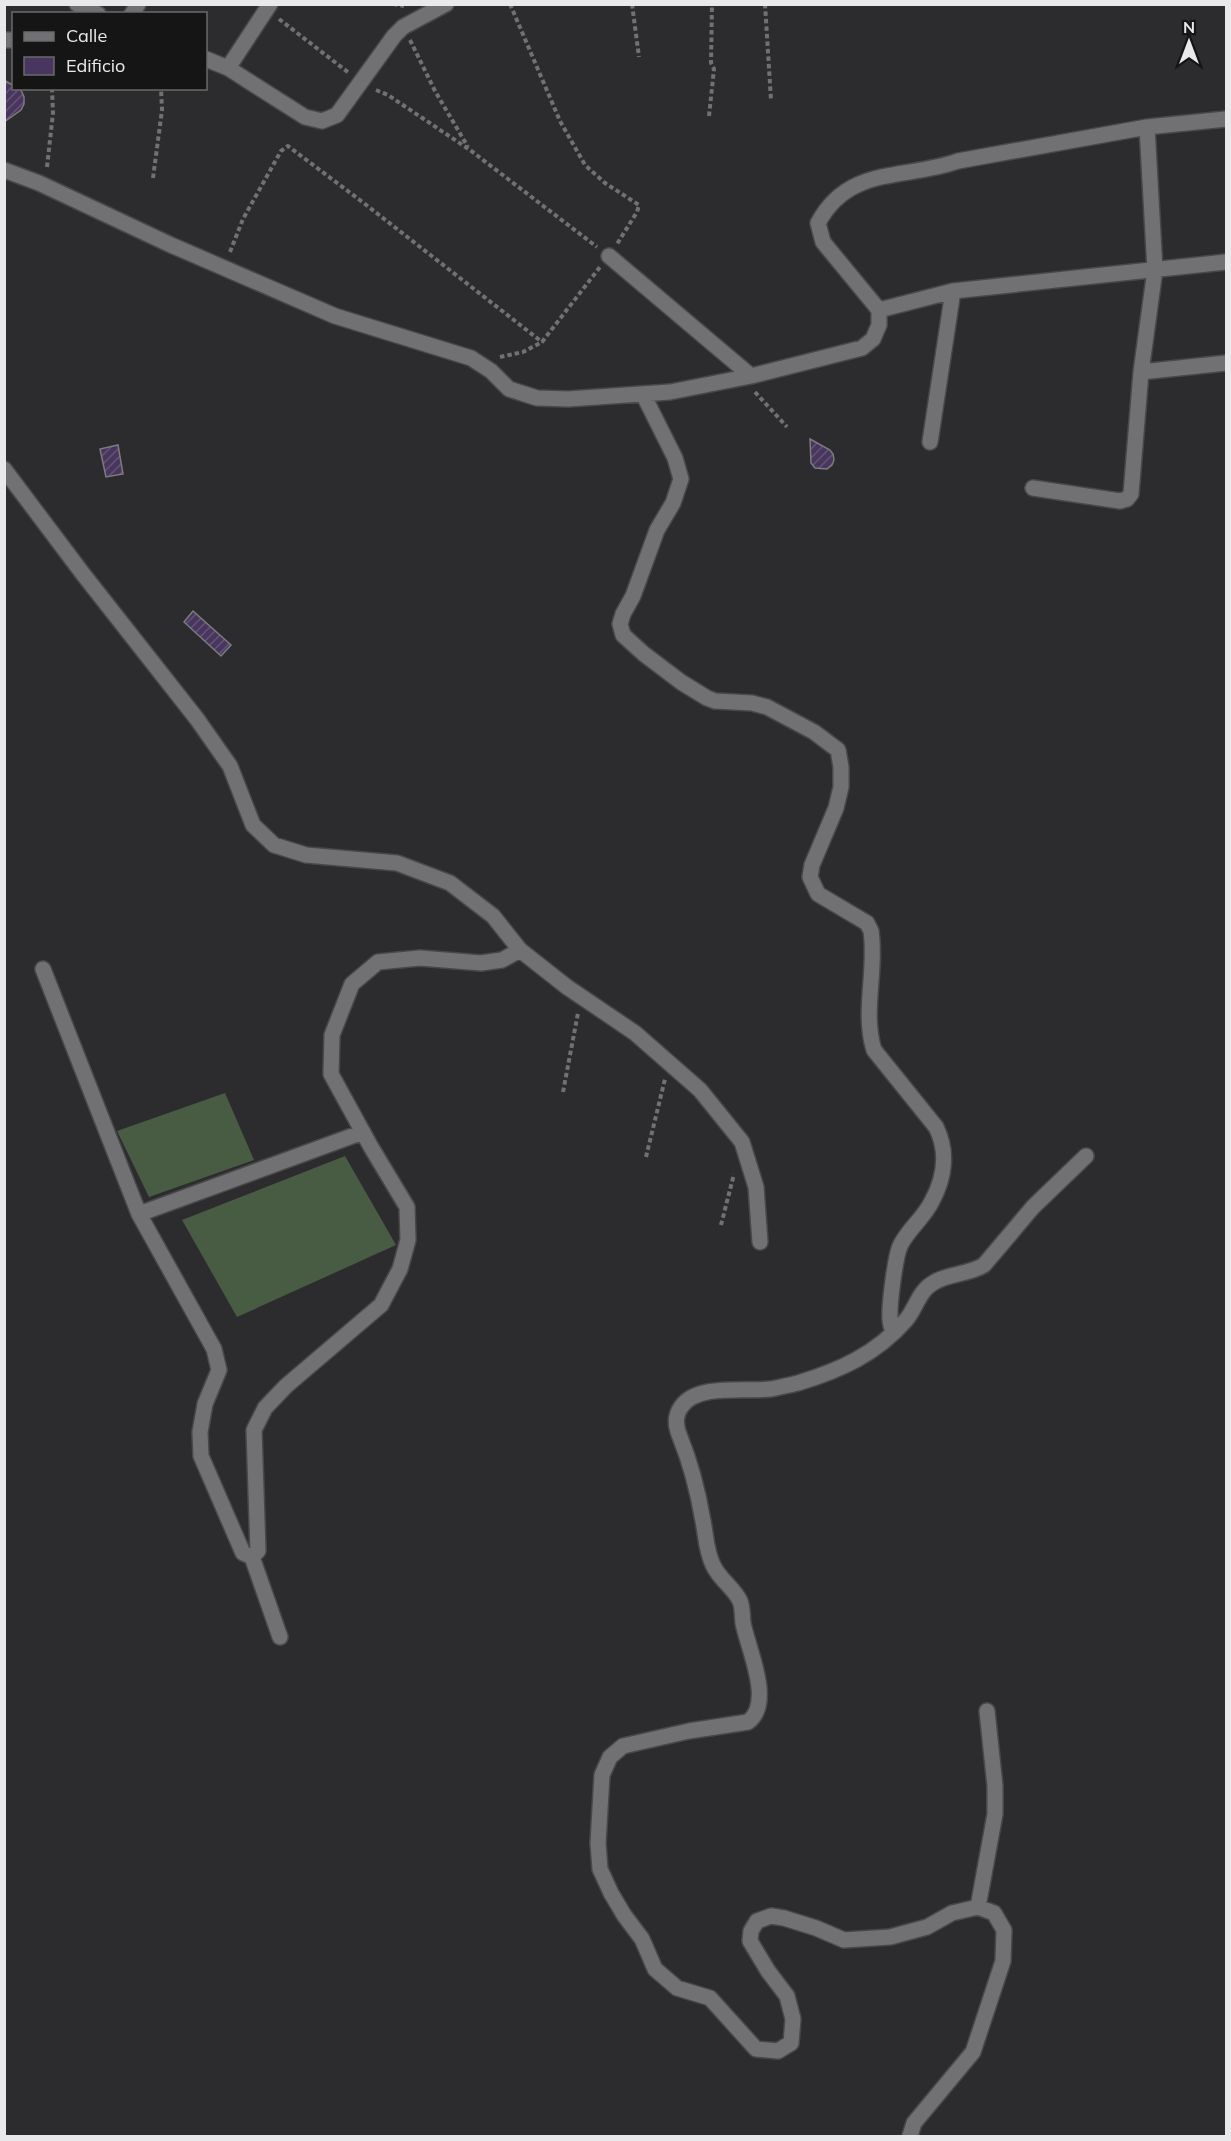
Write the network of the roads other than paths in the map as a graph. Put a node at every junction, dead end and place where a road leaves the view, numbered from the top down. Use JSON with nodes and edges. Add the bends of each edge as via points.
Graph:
{"nodes":[{"id":1,"x":77,"y":4,"type":"edge"},
{"id":2,"x":446,"y":4,"type":"edge"},
{"id":3,"x":269,"y":7,"type":"edge"},
{"id":4,"x":94,"y":12,"type":"edge"},
{"id":5,"x":207,"y":59,"type":"edge"},
{"id":6,"x":228,"y":68,"type":"junction"},
{"id":7,"x":1227,"y":119,"type":"edge"},
{"id":8,"x":1147,"y":127,"type":"junction"},
{"id":9,"x":4,"y":170,"type":"edge"},
{"id":10,"x":609,"y":256,"type":"road end"},
{"id":11,"x":1227,"y":262,"type":"edge"},
{"id":12,"x":1155,"y":270,"type":"junction"},
{"id":13,"x":953,"y":291,"type":"junction"},
{"id":14,"x":879,"y":310,"type":"junction"},
{"id":15,"x":1227,"y":363,"type":"edge"},
{"id":16,"x":1141,"y":372,"type":"junction"},
{"id":17,"x":746,"y":377,"type":"junction"},
{"id":18,"x":643,"y":394,"type":"junction"},
{"id":19,"x":930,"y":442,"type":"dead end"},
{"id":20,"x":4,"y":469,"type":"edge"},
{"id":21,"x":1033,"y":488,"type":"dead end"},
{"id":22,"x":520,"y":950,"type":"junction"},
{"id":23,"x":43,"y":969,"type":"dead end"},
{"id":24,"x":363,"y":1132,"type":"junction"},
{"id":25,"x":1086,"y":1156,"type":"dead end"},
{"id":26,"x":139,"y":1214,"type":"junction"},
{"id":27,"x":760,"y":1242,"type":"dead end"},
{"id":28,"x":893,"y":1333,"type":"junction"},
{"id":29,"x":252,"y":1557,"type":"junction"},
{"id":30,"x":280,"y":1637,"type":"dead end"},
{"id":31,"x":987,"y":1711,"type":"dead end"},
{"id":32,"x":978,"y":1907,"type":"junction"},
{"id":33,"x":910,"y":2136,"type":"edge"}],
"edges":[{"from":1,"to":4,"type":"street"},
{"from":2,"to":6,"type":"street","via":[[403,27],[337,116],[322,121],[305,117]]},
{"from":3,"to":6,"type":"street"},
{"from":5,"to":6,"type":"street"},
{"from":7,"to":8,"type":"street"},
{"from":8,"to":12,"type":"street"},
{"from":8,"to":14,"type":"street","via":[[958,161],[863,181],[845,190],[818,223],[823,242]]},
{"from":9,"to":18,"type":"street","via":[[334,316],[471,358],[509,389],[537,398]]},
{"from":10,"to":17,"type":"street"},
{"from":11,"to":12,"type":"street"},
{"from":12,"to":13,"type":"street"},
{"from":12,"to":16,"type":"street"},
{"from":13,"to":14,"type":"street"},
{"from":13,"to":19,"type":"street"},
{"from":14,"to":17,"type":"street","via":[[879,326],[873,339],[862,348]]},
{"from":15,"to":16,"type":"street"},
{"from":16,"to":21,"type":"street","via":[[1131,494],[1120,501]]},
{"from":17,"to":18,"type":"street"},
{"from":18,"to":28,"type":"street","via":[[675,458],[681,479],[674,503],[657,530],[623,614],[623,635],[707,698],[767,707],[838,750],[841,787],[810,877],[818,894],[867,923],[872,940],[869,1021],[874,1050],[942,1139],[944,1167],[932,1202],[900,1247],[890,1318]]},
{"from":20,"to":22,"type":"street","via":[[197,719],[230,766],[253,825],[274,845],[306,855],[398,863],[450,884],[493,916]]},
{"from":22,"to":24,"type":"street","via":[[502,960],[481,963],[420,958],[378,962],[352,984],[332,1035],[331,1074]]},
{"from":22,"to":27,"type":"street","via":[[635,1033],[700,1090],[742,1142],[756,1187]]},
{"from":23,"to":26,"type":"street"},
{"from":24,"to":26,"type":"street"},
{"from":24,"to":29,"type":"street","via":[[408,1207],[408,1240],[400,1269],[381,1305],[286,1386],[265,1408],[254,1430],[258,1551]]},
{"from":25,"to":28,"type":"street","via":[[1033,1207],[984,1265],[932,1283]]},
{"from":26,"to":29,"type":"street","via":[[214,1349],[219,1370],[200,1432],[201,1456],[243,1554]]},
{"from":28,"to":32,"type":"street","via":[[869,1354],[846,1366],[771,1389],[699,1394],[680,1407],[676,1422],[694,1476],[708,1554],[717,1574],[741,1605],[760,1702],[748,1722],[623,1746],[610,1757],[602,1775],[600,1869],[624,1915],[642,1939],[655,1969],[677,1988],[710,1998],[756,2049],[778,2051],[791,2043],[793,2019],[787,1996],[750,1941],[757,1921],[771,1916],[784,1918],[844,1940],[890,1937]]},
{"from":29,"to":30,"type":"street"},
{"from":31,"to":32,"type":"street","via":[[995,1814]]},
{"from":32,"to":33,"type":"street","via":[[994,1913],[1004,1930],[1003,1961],[992,2000],[973,2052],[914,2123]]}]}
